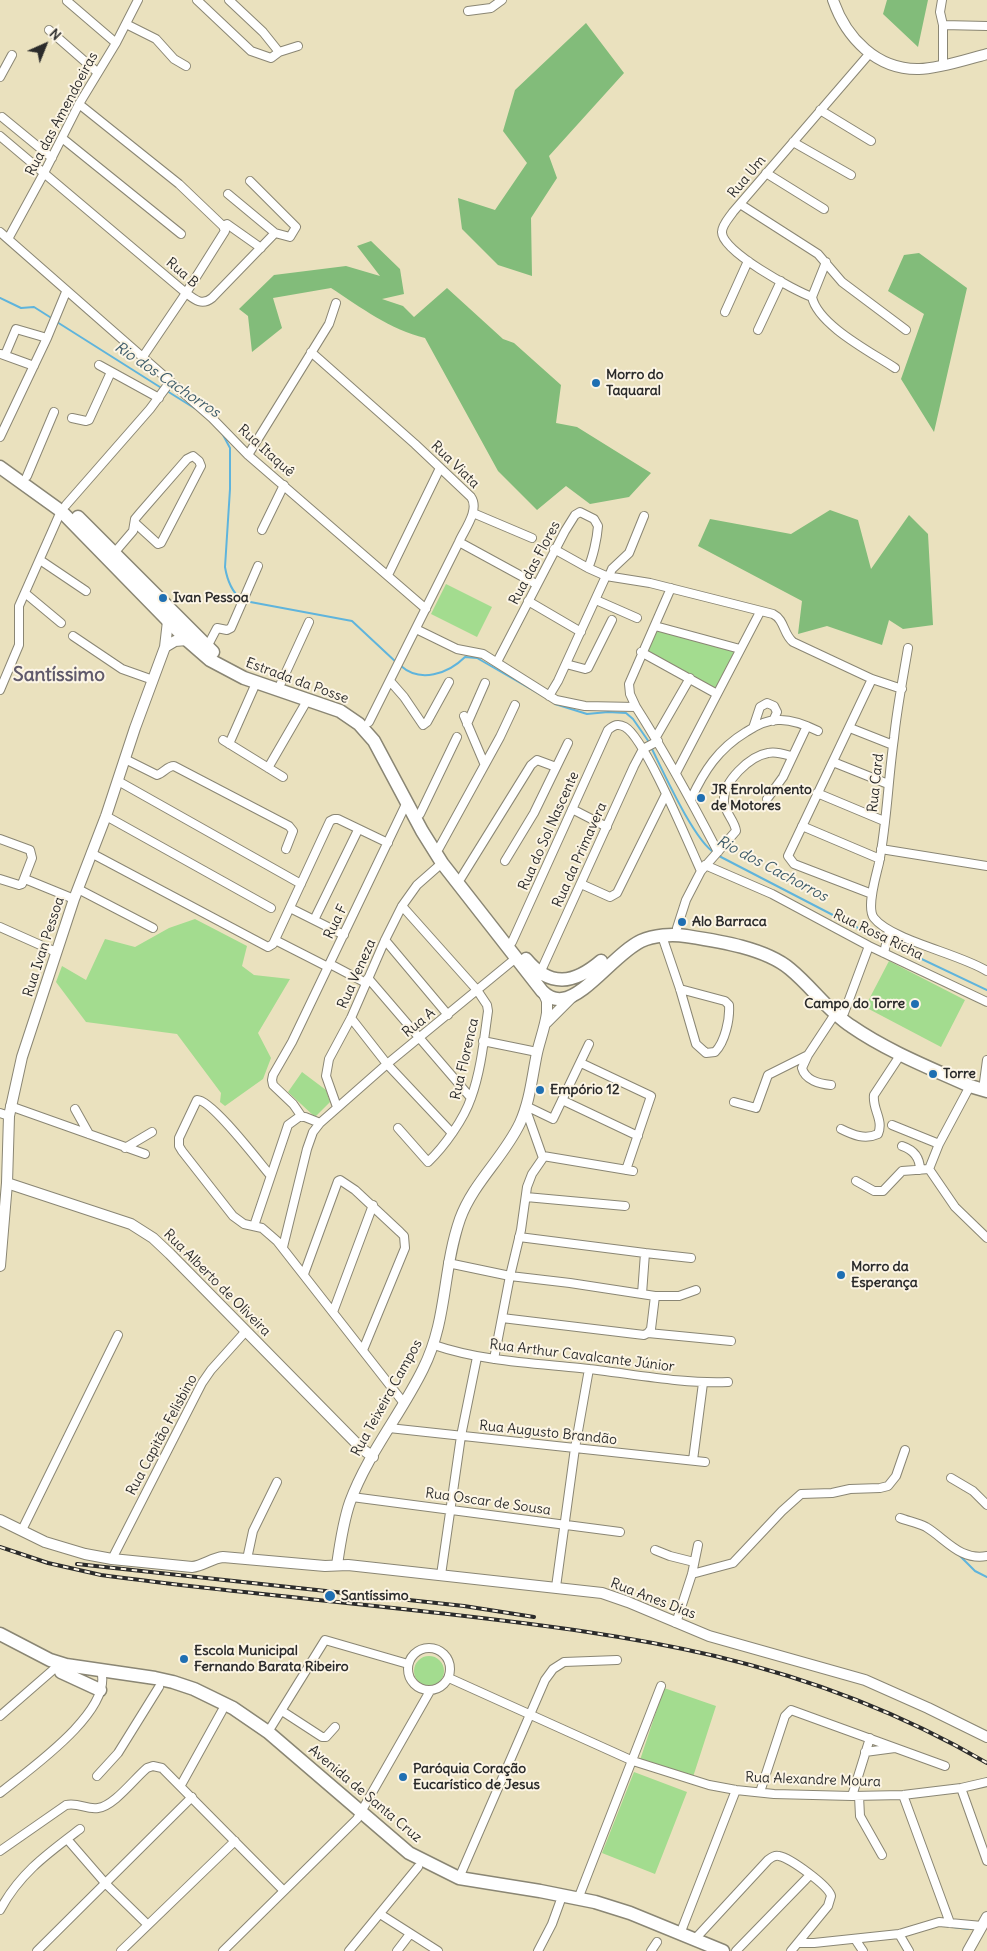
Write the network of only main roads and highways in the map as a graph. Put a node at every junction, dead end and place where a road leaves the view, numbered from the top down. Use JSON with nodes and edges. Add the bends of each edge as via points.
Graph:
{"nodes":[{"id":1,"x":0,"y":458,"type":"edge"},
{"id":2,"x":0,"y":467,"type":"edge"},
{"id":3,"x":63,"y":508,"type":"junction"},
{"id":4,"x":410,"y":810,"type":"junction"},
{"id":5,"x":545,"y":975,"type":"junction"},
{"id":6,"x":572,"y":978,"type":"junction"},
{"id":7,"x":542,"y":991,"type":"junction"},
{"id":8,"x":575,"y":994,"type":"junction"},
{"id":9,"x":839,"y":1013,"type":"junction"},
{"id":10,"x":986,"y":1085,"type":"edge"},
{"id":11,"x":0,"y":1634,"type":"edge"},
{"id":12,"x":0,"y":1643,"type":"edge"},
{"id":13,"x":101,"y":1680,"type":"junction"},
{"id":14,"x":360,"y":1816,"type":"junction"},
{"id":15,"x":702,"y":1951,"type":"edge"},
{"id":16,"x":723,"y":1951,"type":"edge"}],
"edges":[{"from":1,"to":3,"type":"main road","name":"Estrada da Posse","via":[[27,476]]},
{"from":2,"to":3,"type":"main road","name":"Estrada da Posse"},
{"from":3,"to":4,"type":"main road","name":"Estrada da Posse","via":[[168,621],[217,665],[256,683],[340,711],[359,724],[374,741]]},
{"from":3,"to":4,"type":"main road","name":"Estrada da Posse","via":[[115,552],[207,647],[238,667],[344,706],[369,722],[384,744]]},
{"from":4,"to":5,"type":"main road","name":"Estrada da Posse","via":[[512,942]]},
{"from":4,"to":7,"type":"main road","name":"Estrada da Posse","via":[[442,863]]},
{"from":5,"to":6,"type":"main road"},
{"from":5,"to":7,"type":"main road"},
{"from":6,"to":8,"type":"main road"},
{"from":6,"to":9,"type":"main road","via":[[589,971],[637,934],[655,928],[677,928],[732,938],[777,953],[796,965]]},
{"from":7,"to":8,"type":"main road","via":[[560,1000]]},
{"from":8,"to":9,"type":"main road","via":[[624,951],[642,941],[662,936],[683,936],[743,948],[777,960]]},
{"from":9,"to":10,"type":"main road","via":[[878,1035]]},
{"from":9,"to":10,"type":"main road","via":[[866,1037],[970,1086]]},
{"from":11,"to":13,"type":"main road","name":"Avenida de Santa Cruz"},
{"from":12,"to":13,"type":"main road","via":[[58,1670]]},
{"from":13,"to":14,"type":"main road","name":"Avenida de Santa Cruz","via":[[159,1686],[188,1694],[222,1711],[264,1739]]},
{"from":13,"to":14,"type":"main road","name":"Avenida de Santa Cruz","via":[[155,1678],[194,1690],[233,1708],[268,1732]]},
{"from":14,"to":15,"type":"main road","name":"Avenida de Santa Cruz","via":[[401,1856],[443,1878],[478,1890],[560,1902],[622,1918]]},
{"from":14,"to":16,"type":"main road","name":"Avenida de Santa Cruz","via":[[409,1853],[459,1878],[578,1899],[630,1913]]}]}
